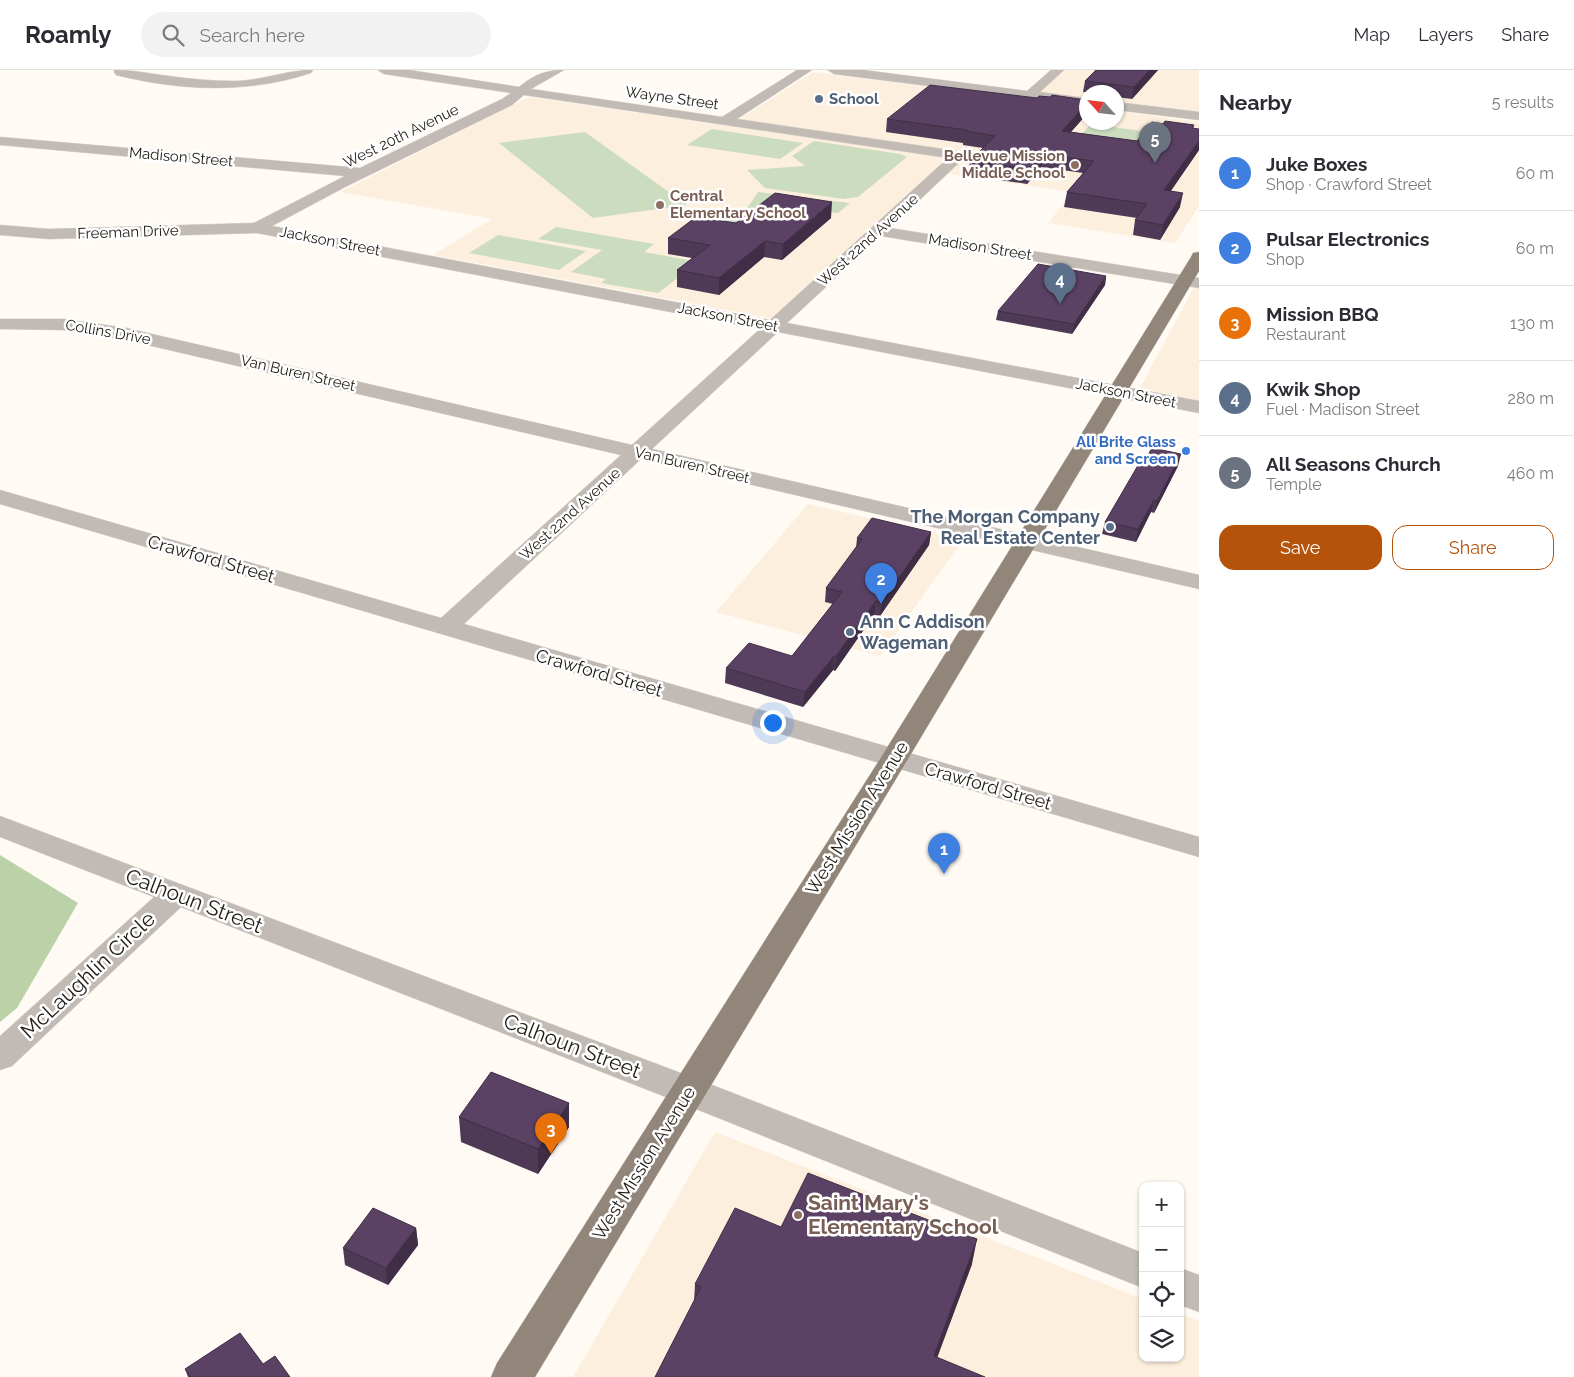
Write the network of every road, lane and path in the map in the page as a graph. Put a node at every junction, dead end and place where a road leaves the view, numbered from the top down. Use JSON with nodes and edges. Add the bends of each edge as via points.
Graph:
{"nodes":[{"id":1,"x":106,"y":70,"type":"edge"},
{"id":2,"x":307,"y":70,"type":"edge"},
{"id":3,"x":384,"y":70,"type":"edge"},
{"id":4,"x":558,"y":70,"type":"edge"},
{"id":5,"x":806,"y":70,"type":"edge"},
{"id":6,"x":834,"y":70,"type":"edge"},
{"id":7,"x":1058,"y":70,"type":"edge"},
{"id":8,"x":123,"y":71,"type":"edge"},
{"id":9,"x":523,"y":91,"type":"junction"},
{"id":10,"x":1030,"y":95,"type":"junction"},
{"id":11,"x":1079,"y":101,"type":"edge"},
{"id":12,"x":1124,"y":107,"type":"edge"},
{"id":13,"x":1199,"y":116,"type":"edge"},
{"id":14,"x":723,"y":122,"type":"junction"},
{"id":15,"x":0,"y":141,"type":"edge"},
{"id":16,"x":957,"y":155,"type":"joint"},
{"id":17,"x":363,"y":173,"type":"junction"},
{"id":18,"x":257,"y":228,"type":"junction"},
{"id":19,"x":0,"y":230,"type":"edge"},
{"id":20,"x":878,"y":231,"type":"junction"},
{"id":21,"x":1194,"y":273,"type":"edge"},
{"id":22,"x":0,"y":324,"type":"edge"},
{"id":23,"x":774,"y":326,"type":"junction"},
{"id":24,"x":185,"y":347,"type":"joint"},
{"id":25,"x":1117,"y":391,"type":"junction"},
{"id":26,"x":1199,"y":407,"type":"edge"},
{"id":27,"x":636,"y":453,"type":"junction"},
{"id":28,"x":0,"y":497,"type":"edge"},
{"id":29,"x":1025,"y":542,"type":"junction"},
{"id":30,"x":1199,"y":582,"type":"edge"},
{"id":31,"x":444,"y":628,"type":"junction"},
{"id":32,"x":894,"y":759,"type":"junction"},
{"id":33,"x":0,"y":826,"type":"edge"},
{"id":34,"x":1199,"y":847,"type":"edge"},
{"id":35,"x":176,"y":894,"type":"junction"},
{"id":36,"x":0,"y":1057,"type":"edge"},
{"id":37,"x":689,"y":1091,"type":"junction"},
{"id":38,"x":1139,"y":1269,"type":"edge"},
{"id":39,"x":1184,"y":1288,"type":"edge"},
{"id":40,"x":1199,"y":1294,"type":"edge"},
{"id":41,"x":512,"y":1377,"type":"edge"}],
"edges":[{"from":1,"to":8,"type":"street"},
{"from":2,"to":8,"type":"street","via":[[266,83],[219,86]]},
{"from":3,"to":9,"type":"street","name":"Wayne Street"},
{"from":4,"to":9,"type":"street","name":"West 20th Avenue","via":[[533,82]]},
{"from":5,"to":14,"type":"street"},
{"from":6,"to":10,"type":"street"},
{"from":7,"to":10,"type":"street"},
{"from":9,"to":14,"type":"street","name":"Wayne Street"},
{"from":9,"to":17,"type":"street","name":"West 20th Avenue"},
{"from":10,"to":11,"type":"street"},
{"from":12,"to":13,"type":"street"},
{"from":14,"to":16,"type":"street","name":"Wayne Street"},
{"from":15,"to":17,"type":"street","name":"Madison Street"},
{"from":16,"to":20,"type":"street","name":"West 22nd Avenue","via":[[957,159]]},
{"from":17,"to":18,"type":"street","name":"West 20th Avenue"},
{"from":18,"to":19,"type":"street","name":"Freeman Drive","via":[[58,234]]},
{"from":18,"to":23,"type":"street","name":"Jackson Street"},
{"from":20,"to":21,"type":"street","name":"Madison Street"},
{"from":20,"to":23,"type":"street","name":"West 22nd Avenue"},
{"from":21,"to":25,"type":"main road","name":"West Mission Avenue"},
{"from":22,"to":24,"type":"street","name":"Collins Drive","via":[[84,326]]},
{"from":23,"to":25,"type":"street","name":"Jackson Street"},
{"from":23,"to":27,"type":"street","name":"West 22nd Avenue"},
{"from":24,"to":27,"type":"street","name":"Van Buren Street"},
{"from":25,"to":26,"type":"street","name":"Jackson Street"},
{"from":25,"to":29,"type":"main road","name":"West Mission Avenue"},
{"from":27,"to":29,"type":"street","name":"Van Buren Street"},
{"from":27,"to":31,"type":"street","name":"West 22nd Avenue"},
{"from":28,"to":31,"type":"street","name":"Crawford Street"},
{"from":29,"to":30,"type":"street","name":"Van Buren Street"},
{"from":29,"to":32,"type":"main road","name":"West Mission Avenue"},
{"from":31,"to":32,"type":"street","name":"Crawford Street"},
{"from":32,"to":34,"type":"street","name":"Crawford Street"},
{"from":32,"to":37,"type":"main road","name":"West Mission Avenue"},
{"from":33,"to":35,"type":"street","name":"Calhoun Street"},
{"from":35,"to":36,"type":"street","name":"McLaughlin Circle"},
{"from":35,"to":37,"type":"street","name":"Calhoun Street"},
{"from":37,"to":38,"type":"street","name":"Calhoun Street"},
{"from":37,"to":41,"type":"main road","name":"West Mission Avenue"},
{"from":39,"to":40,"type":"street"}]}
